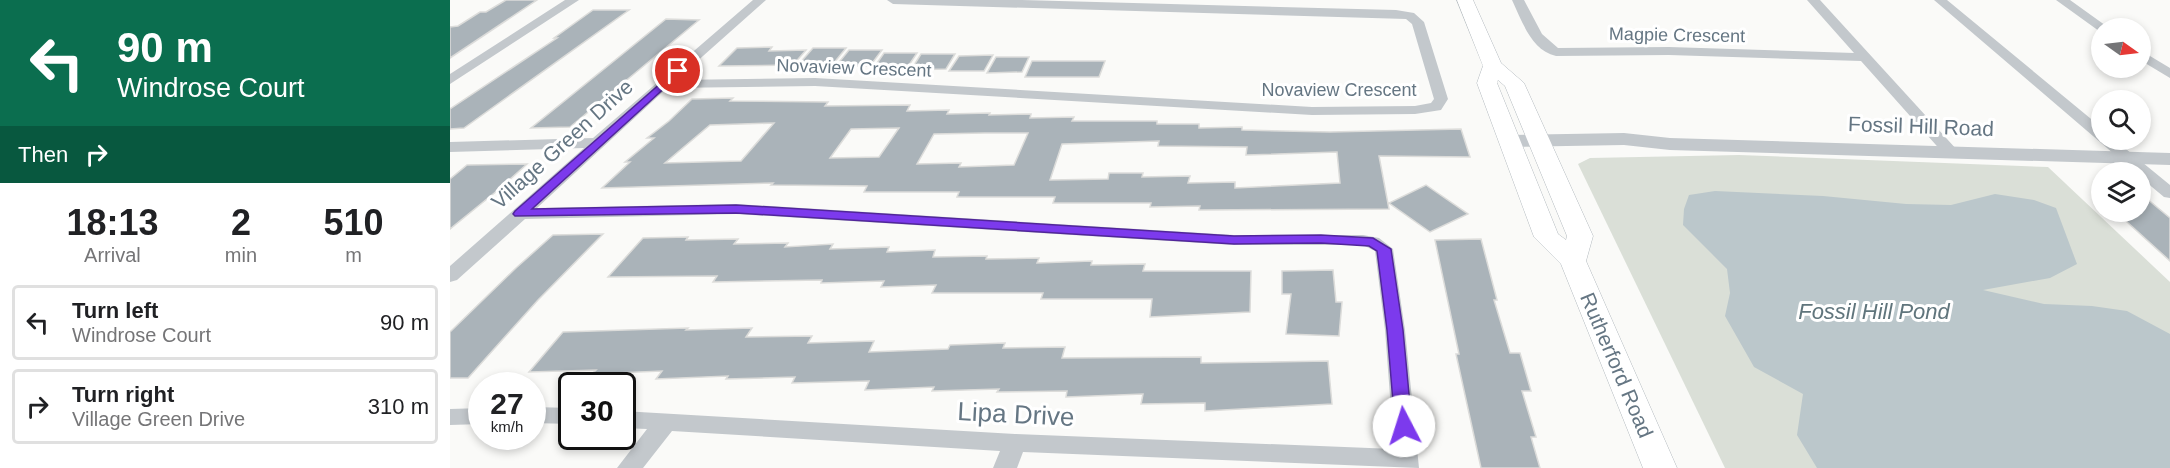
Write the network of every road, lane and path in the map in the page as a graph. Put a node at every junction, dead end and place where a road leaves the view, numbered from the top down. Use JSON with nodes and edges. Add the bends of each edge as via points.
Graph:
{"nodes":[{"id":1,"x":573,"y":0,"type":"edge"},
{"id":2,"x":760,"y":0,"type":"edge"},
{"id":3,"x":894,"y":0,"type":"edge"},
{"id":4,"x":1465,"y":0,"type":"edge"},
{"id":5,"x":1518,"y":0,"type":"edge"},
{"id":6,"x":1813,"y":0,"type":"edge"},
{"id":7,"x":1940,"y":0,"type":"edge"},
{"id":8,"x":2062,"y":0,"type":"edge"},
{"id":9,"x":2091,"y":20,"type":"edge"},
{"id":10,"x":1864,"y":57,"type":"junction"},
{"id":11,"x":2151,"y":61,"type":"edge"},
{"id":12,"x":1493,"y":66,"type":"junction"},
{"id":13,"x":2170,"y":74,"type":"edge"},
{"id":14,"x":450,"y":80,"type":"edge"},
{"id":15,"x":663,"y":84,"type":"junction"},
{"id":16,"x":2091,"y":127,"type":"edge"},
{"id":17,"x":597,"y":143,"type":"junction"},
{"id":18,"x":1512,"y":146,"type":"junction"},
{"id":19,"x":1541,"y":146,"type":"junction"},
{"id":20,"x":450,"y":147,"type":"edge"},
{"id":21,"x":2118,"y":150,"type":"edge"},
{"id":22,"x":1950,"y":152,"type":"junction"},
{"id":23,"x":2128,"y":158,"type":"junction"},
{"id":24,"x":2170,"y":159,"type":"edge"},
{"id":25,"x":2170,"y":193,"type":"edge"},
{"id":26,"x":519,"y":214,"type":"junction"},
{"id":27,"x":1573,"y":261,"type":"junction"},
{"id":28,"x":450,"y":276,"type":"edge"},
{"id":29,"x":468,"y":416,"type":"edge"},
{"id":30,"x":450,"y":417,"type":"edge"},
{"id":31,"x":636,"y":420,"type":"edge"},
{"id":32,"x":666,"y":422,"type":"junction"},
{"id":33,"x":1015,"y":443,"type":"junction"},
{"id":34,"x":1407,"y":464,"type":"edge"},
{"id":35,"x":629,"y":468,"type":"edge"},
{"id":36,"x":1005,"y":468,"type":"edge"},
{"id":37,"x":1660,"y":468,"type":"edge"}],
"edges":[{"from":1,"to":14,"type":"street"},
{"from":2,"to":15,"type":"street","name":"Village Green Drive"},
{"from":3,"to":15,"type":"street","name":"Novaview Crescent","via":[[1410,16],[1418,21],[1441,99],[1436,107],[1415,110],[1312,111],[815,82]]},
{"from":4,"to":12,"type":"main road","name":"Rutherford Road"},
{"from":5,"to":10,"type":"street","name":"Magpie Crescent","via":[[1539,40],[1545,48],[1556,52]]},
{"from":6,"to":10,"type":"street"},
{"from":7,"to":16,"type":"street"},
{"from":8,"to":9,"type":"street"},
{"from":10,"to":22,"type":"street"},
{"from":11,"to":13,"type":"street"},
{"from":12,"to":18,"type":"main road","name":"Rutherford Road","via":[[1487,83]]},
{"from":12,"to":19,"type":"main road","name":"Rutherford Road","via":[[1514,83]]},
{"from":15,"to":17,"type":"street","name":"Village Green Drive"},
{"from":17,"to":20,"type":"street"},
{"from":17,"to":26,"type":"street","name":"Village Green Drive"},
{"from":18,"to":19,"type":"street","name":"Fossil Hill Road"},
{"from":18,"to":27,"type":"main road","name":"Rutherford Road","via":[[1547,237]]},
{"from":19,"to":22,"type":"street","name":"Fossil Hill Road","via":[[1629,149],[1670,144]]},
{"from":19,"to":27,"type":"main road","name":"Rutherford Road","via":[[1580,236]]},
{"from":21,"to":23,"type":"street"},
{"from":22,"to":23,"type":"street","name":"Fossil Hill Road"},
{"from":23,"to":24,"type":"street","name":"Fossil Hill Road"},
{"from":23,"to":25,"type":"street"},
{"from":26,"to":28,"type":"street","name":"Village Green Drive"},
{"from":26,"to":34,"type":"street","via":[[736,209],[1234,240],[1373,242],[1384,249],[1389,281]]},
{"from":27,"to":37,"type":"main road","name":"Rutherford Road"},
{"from":29,"to":30,"type":"street"},
{"from":31,"to":32,"type":"street","name":"Lipa Drive"},
{"from":32,"to":33,"type":"street","name":"Lipa Drive"},
{"from":32,"to":35,"type":"street"},
{"from":33,"to":34,"type":"street","name":"Lipa Drive"},
{"from":33,"to":36,"type":"street"}]}
